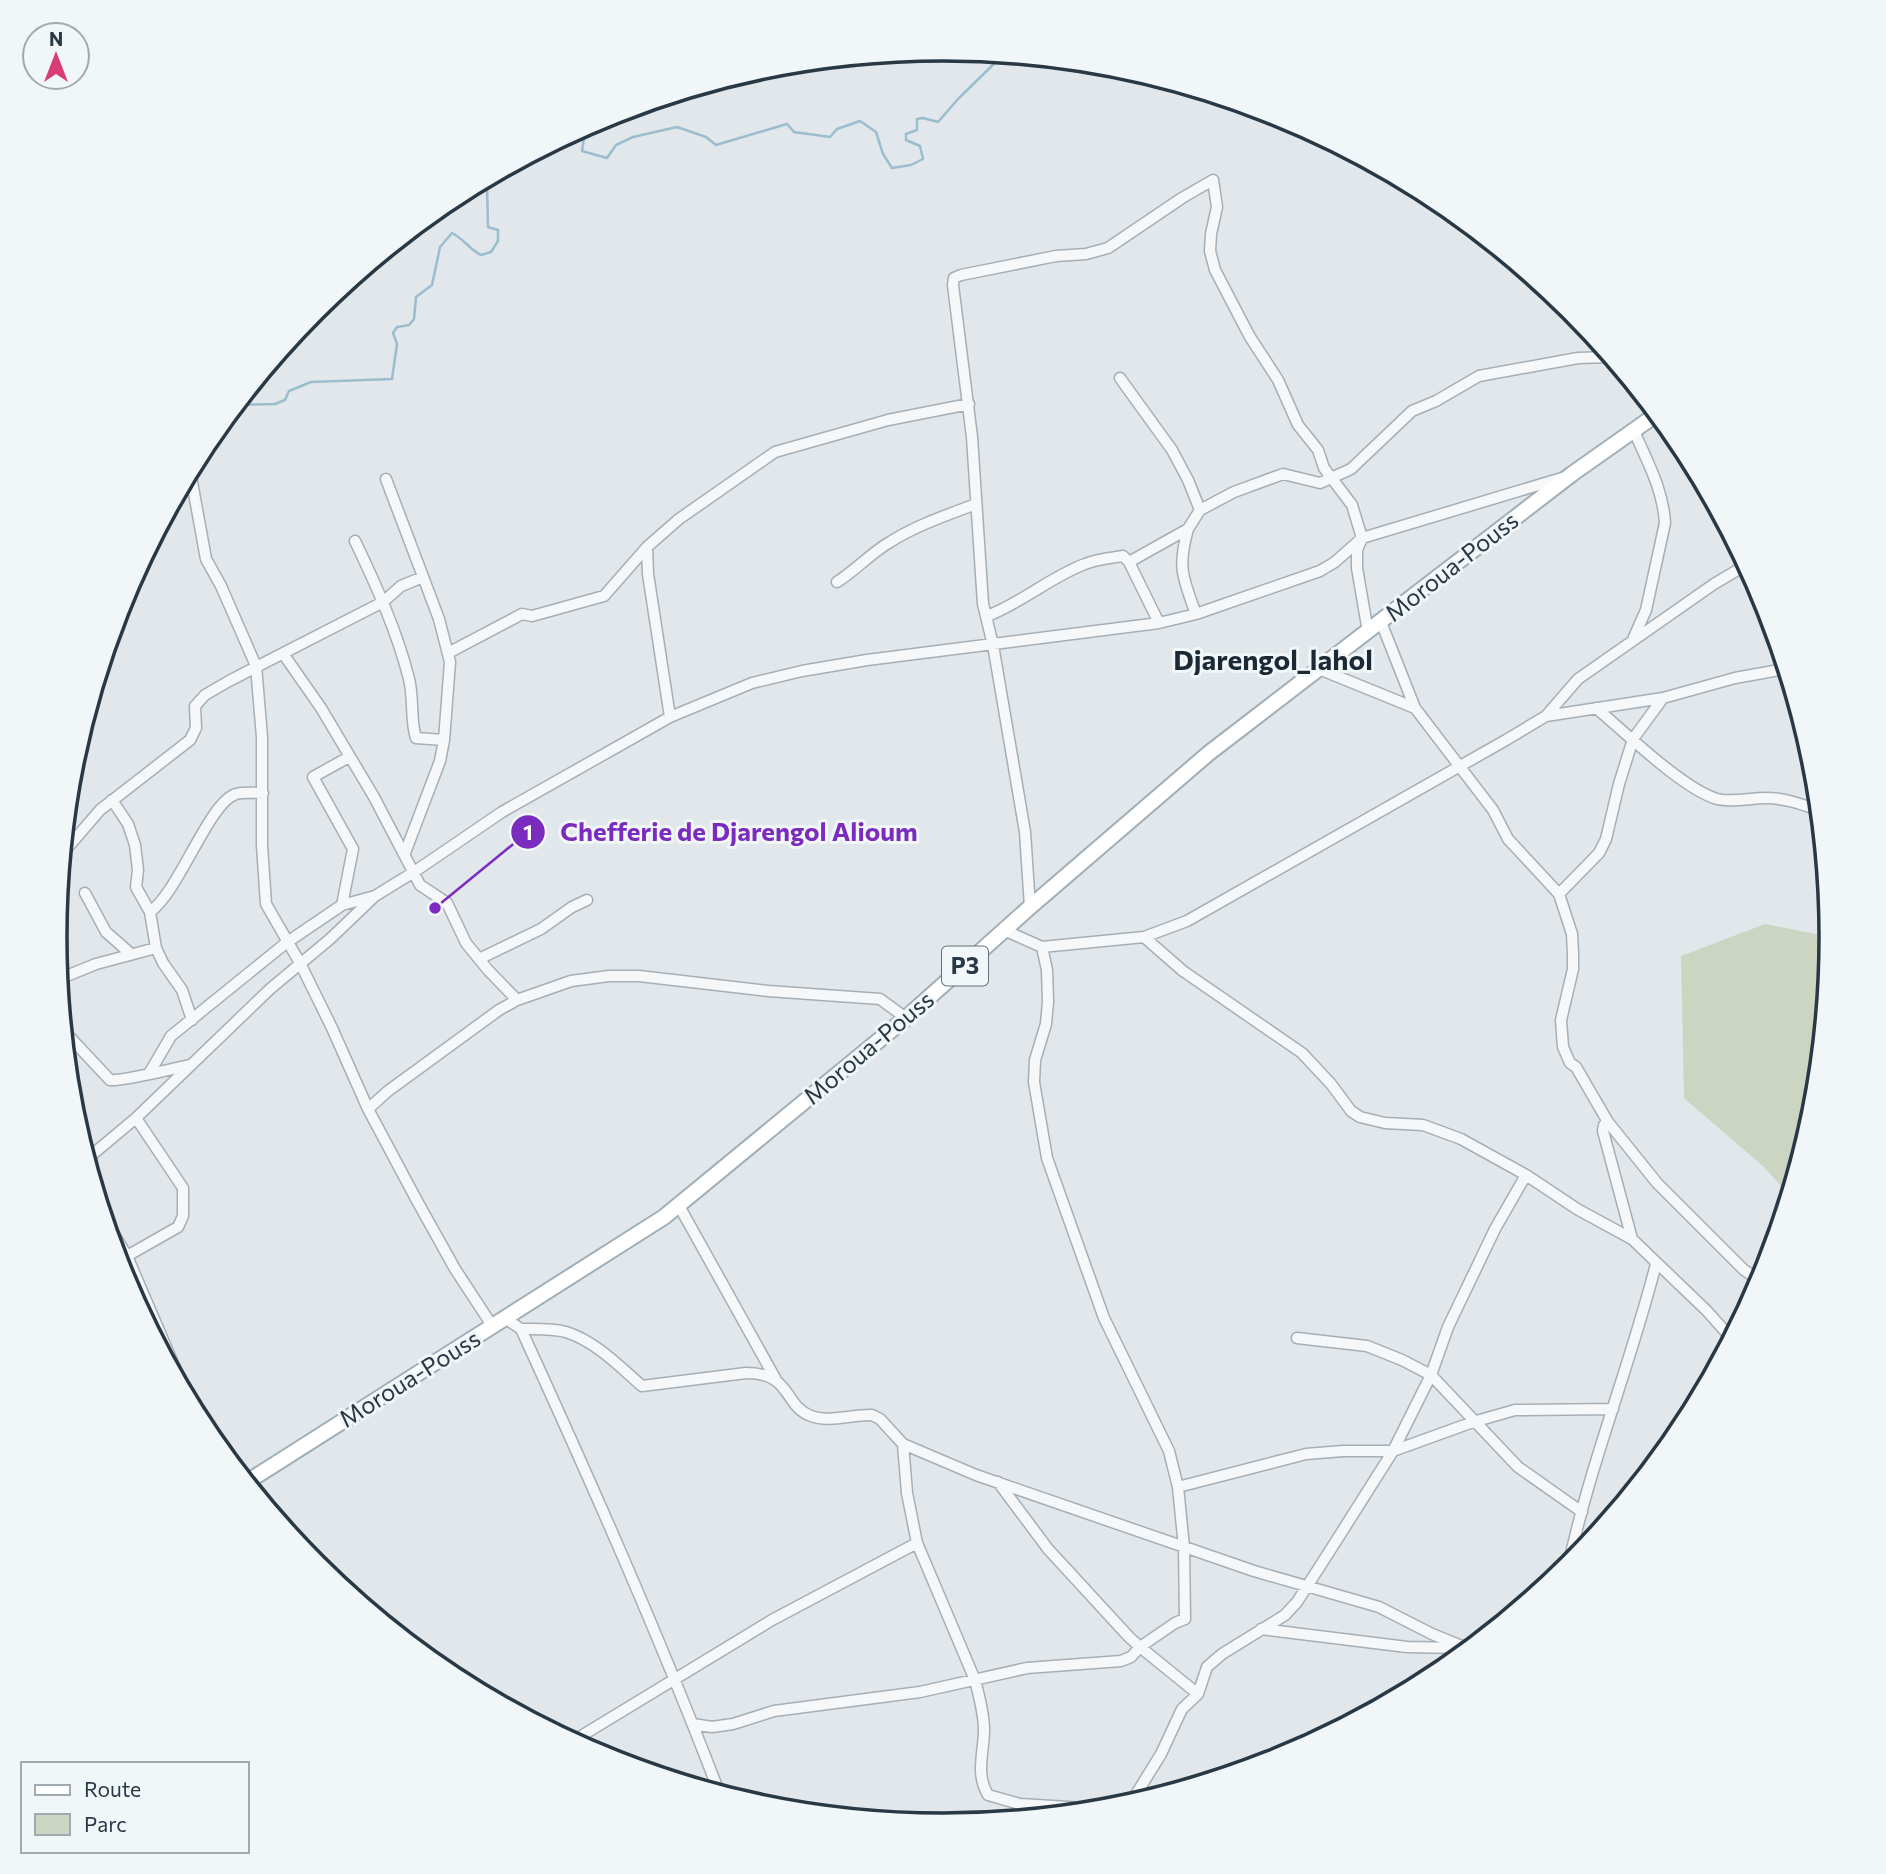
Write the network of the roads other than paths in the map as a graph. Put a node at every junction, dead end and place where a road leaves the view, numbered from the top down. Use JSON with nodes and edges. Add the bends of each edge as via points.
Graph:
{"nodes":[{"id":1,"x":1599,"y":357,"type":"edge"},
{"id":2,"x":1120,"y":378,"type":"dead end"},
{"id":3,"x":968,"y":404,"type":"junction"},
{"id":4,"x":1649,"y":420,"type":"edge"},
{"id":5,"x":1634,"y":431,"type":"junction"},
{"id":6,"x":1572,"y":474,"type":"junction"},
{"id":7,"x":386,"y":479,"type":"dead end"},
{"id":8,"x":1332,"y":479,"type":"junction"},
{"id":9,"x":193,"y":486,"type":"edge"},
{"id":10,"x":976,"y":504,"type":"junction"},
{"id":11,"x":1200,"y":510,"type":"junction"},
{"id":12,"x":1188,"y":529,"type":"junction"},
{"id":13,"x":1362,"y":538,"type":"junction"},
{"id":14,"x":355,"y":541,"type":"dead end"},
{"id":15,"x":648,"y":547,"type":"junction"},
{"id":16,"x":1129,"y":562,"type":"junction"},
{"id":17,"x":1738,"y":571,"type":"edge"},
{"id":18,"x":423,"y":577,"type":"junction"},
{"id":19,"x":837,"y":582,"type":"dead end"},
{"id":20,"x":383,"y":602,"type":"junction"},
{"id":21,"x":1196,"y":614,"type":"junction"},
{"id":22,"x":987,"y":616,"type":"junction"},
{"id":23,"x":1381,"y":622,"type":"junction"},
{"id":24,"x":1159,"y":623,"type":"junction"},
{"id":25,"x":1368,"y":632,"type":"junction"},
{"id":26,"x":1632,"y":640,"type":"junction"},
{"id":27,"x":993,"y":645,"type":"junction"},
{"id":28,"x":450,"y":652,"type":"junction"},
{"id":29,"x":284,"y":655,"type":"junction"},
{"id":30,"x":256,"y":666,"type":"junction"},
{"id":31,"x":1319,"y":669,"type":"junction"},
{"id":32,"x":1777,"y":670,"type":"edge"},
{"id":33,"x":1663,"y":698,"type":"junction"},
{"id":34,"x":1415,"y":708,"type":"junction"},
{"id":35,"x":1596,"y":708,"type":"junction"},
{"id":36,"x":1546,"y":716,"type":"junction"},
{"id":37,"x":670,"y":718,"type":"junction"},
{"id":38,"x":1633,"y":739,"type":"junction"},
{"id":39,"x":444,"y":740,"type":"junction"},
{"id":40,"x":349,"y":757,"type":"junction"},
{"id":41,"x":1460,"y":765,"type":"junction"},
{"id":42,"x":263,"y":793,"type":"junction"},
{"id":43,"x":113,"y":800,"type":"junction"},
{"id":44,"x":1809,"y":807,"type":"edge"},
{"id":45,"x":73,"y":841,"type":"edge"},
{"id":46,"x":405,"y":853,"type":"junction"},
{"id":47,"x":415,"y":873,"type":"junction"},
{"id":48,"x":85,"y":893,"type":"dead end"},
{"id":49,"x":1559,"y":894,"type":"junction"},
{"id":50,"x":375,"y":895,"type":"junction"},
{"id":51,"x":587,"y":900,"type":"dead end"},
{"id":52,"x":342,"y":905,"type":"junction"},
{"id":53,"x":1030,"y":907,"type":"junction"},
{"id":54,"x":150,"y":912,"type":"junction"},
{"id":55,"x":1006,"y":931,"type":"junction"},
{"id":56,"x":1144,"y":937,"type":"junction"},
{"id":57,"x":286,"y":943,"type":"junction"},
{"id":58,"x":1042,"y":947,"type":"junction"},
{"id":59,"x":156,"y":948,"type":"junction"},
{"id":60,"x":131,"y":954,"type":"junction"},
{"id":61,"x":479,"y":959,"type":"junction"},
{"id":62,"x":300,"y":963,"type":"junction"},
{"id":63,"x":68,"y":975,"type":"edge"},
{"id":64,"x":517,"y":1000,"type":"junction"},
{"id":65,"x":906,"y":1018,"type":"junction"},
{"id":66,"x":192,"y":1020,"type":"junction"},
{"id":67,"x":74,"y":1042,"type":"edge"},
{"id":68,"x":193,"y":1064,"type":"junction"},
{"id":69,"x":150,"y":1072,"type":"junction"},
{"id":70,"x":368,"y":1109,"type":"junction"},
{"id":71,"x":136,"y":1118,"type":"junction"},
{"id":72,"x":1608,"y":1122,"type":"junction"},
{"id":73,"x":94,"y":1153,"type":"edge"},
{"id":74,"x":1526,"y":1175,"type":"junction"},
{"id":75,"x":678,"y":1204,"type":"junction"},
{"id":76,"x":1632,"y":1239,"type":"junction"},
{"id":77,"x":127,"y":1256,"type":"edge"},
{"id":78,"x":1656,"y":1264,"type":"junction"},
{"id":79,"x":1751,"y":1274,"type":"edge"},
{"id":80,"x":505,"y":1318,"type":"junction"},
{"id":81,"x":493,"y":1327,"type":"junction"},
{"id":82,"x":522,"y":1329,"type":"junction"},
{"id":83,"x":1724,"y":1331,"type":"edge"},
{"id":84,"x":1297,"y":1338,"type":"dead end"},
{"id":85,"x":1431,"y":1375,"type":"junction"},
{"id":86,"x":775,"y":1378,"type":"junction"},
{"id":87,"x":1613,"y":1409,"type":"junction"},
{"id":88,"x":1473,"y":1422,"type":"junction"},
{"id":89,"x":903,"y":1444,"type":"junction"},
{"id":90,"x":1393,"y":1451,"type":"junction"},
{"id":91,"x":254,"y":1477,"type":"edge"},
{"id":92,"x":998,"y":1482,"type":"junction"},
{"id":93,"x":1178,"y":1487,"type":"junction"},
{"id":94,"x":1582,"y":1512,"type":"junction"},
{"id":95,"x":917,"y":1543,"type":"junction"},
{"id":96,"x":1574,"y":1543,"type":"edge"},
{"id":97,"x":1184,"y":1547,"type":"junction"},
{"id":98,"x":1307,"y":1587,"type":"junction"},
{"id":99,"x":1261,"y":1629,"type":"junction"},
{"id":100,"x":1459,"y":1645,"type":"edge"},
{"id":101,"x":1140,"y":1647,"type":"junction"},
{"id":102,"x":1454,"y":1648,"type":"edge"},
{"id":103,"x":675,"y":1677,"type":"junction"},
{"id":104,"x":975,"y":1680,"type":"junction"},
{"id":105,"x":1198,"y":1694,"type":"junction"},
{"id":106,"x":693,"y":1724,"type":"junction"},
{"id":107,"x":583,"y":1735,"type":"edge"},
{"id":108,"x":715,"y":1783,"type":"edge"},
{"id":109,"x":1138,"y":1790,"type":"edge"},
{"id":110,"x":1047,"y":1806,"type":"edge"}],
"edges":[{"from":1,"to":8,"type":"street","via":[[1479,376],[1412,411],[1356,465]]},
{"from":2,"to":11,"type":"street","via":[[1172,450]]},
{"from":3,"to":8,"type":"street","via":[[954,278],[1108,248],[1213,180],[1217,207],[1210,251],[1215,270]]},
{"from":3,"to":10,"type":"street"},
{"from":3,"to":15,"type":"street","via":[[888,420],[775,452],[679,519]]},
{"from":4,"to":5,"type":"main road","name":"Moroua-Pouss","number":"P3"},
{"from":5,"to":6,"type":"main road","name":"Moroua-Pouss","number":"P3"},
{"from":5,"to":26,"type":"street","via":[[1658,484],[1665,523],[1646,610]]},
{"from":6,"to":13,"type":"street"},
{"from":6,"to":23,"type":"main road","name":"Moroua-Pouss","number":"P3"},
{"from":7,"to":18,"type":"street"},
{"from":8,"to":11,"type":"street","via":[[1320,483],[1290,474],[1275,475]]},
{"from":8,"to":13,"type":"street","via":[[1352,505]]},
{"from":9,"to":30,"type":"street","via":[[206,559]]},
{"from":10,"to":19,"type":"street","via":[[888,543]]},
{"from":10,"to":22,"type":"street"},
{"from":11,"to":12,"type":"street"},
{"from":12,"to":16,"type":"street"},
{"from":12,"to":21,"type":"street","via":[[1181,567]]},
{"from":13,"to":21,"type":"street","via":[[1320,571]]},
{"from":13,"to":25,"type":"street","via":[[1357,568]]},
{"from":14,"to":20,"type":"street"},
{"from":15,"to":28,"type":"street","via":[[604,596],[532,616],[522,614]]},
{"from":15,"to":37,"type":"street"},
{"from":16,"to":22,"type":"street","via":[[1123,556],[1088,563]]},
{"from":16,"to":24,"type":"street"},
{"from":17,"to":26,"type":"street"},
{"from":18,"to":20,"type":"street","via":[[395,589]]},
{"from":18,"to":28,"type":"street"},
{"from":20,"to":29,"type":"street"},
{"from":20,"to":39,"type":"street","via":[[409,678],[416,738]]},
{"from":21,"to":24,"type":"street"},
{"from":22,"to":27,"type":"street"},
{"from":23,"to":25,"type":"main road","name":"Moroua-Pouss","number":"P3"},
{"from":23,"to":34,"type":"street"},
{"from":24,"to":27,"type":"street"},
{"from":25,"to":31,"type":"main road","name":"Moroua-Pouss","number":"P3"},
{"from":26,"to":36,"type":"street","via":[[1571,685]]},
{"from":27,"to":37,"type":"street","via":[[867,660],[752,683]]},
{"from":27,"to":53,"type":"street","via":[[1025,832]]},
{"from":28,"to":39,"type":"street"},
{"from":29,"to":30,"type":"street"},
{"from":29,"to":40,"type":"street"},
{"from":30,"to":42,"type":"street"},
{"from":30,"to":43,"type":"street","via":[[198,701],[197,728],[190,740]]},
{"from":31,"to":34,"type":"street"},
{"from":31,"to":53,"type":"main road","name":"Moroua-Pouss","number":"P3","via":[[1209,753]]},
{"from":32,"to":33,"type":"street"},
{"from":33,"to":35,"type":"street"},
{"from":33,"to":38,"type":"street"},
{"from":34,"to":41,"type":"street"},
{"from":35,"to":36,"type":"street"},
{"from":35,"to":38,"type":"street"},
{"from":36,"to":41,"type":"street"},
{"from":37,"to":47,"type":"street","via":[[502,812]]},
{"from":38,"to":44,"type":"street","via":[[1683,780],[1717,799],[1778,799]]},
{"from":38,"to":49,"type":"street","via":[[1606,839],[1594,859]]},
{"from":39,"to":46,"type":"street"},
{"from":40,"to":46,"type":"street"},
{"from":40,"to":52,"type":"street","via":[[313,778],[353,849]]},
{"from":41,"to":49,"type":"street","via":[[1508,839]]},
{"from":41,"to":56,"type":"street","via":[[1197,916]]},
{"from":42,"to":54,"type":"street","via":[[231,797],[207,824],[168,894]]},
{"from":42,"to":57,"type":"street","via":[[264,895]]},
{"from":43,"to":45,"type":"street"},
{"from":43,"to":54,"type":"street","via":[[128,824],[136,858],[136,887]]},
{"from":46,"to":47,"type":"street"},
{"from":47,"to":50,"type":"street"},
{"from":47,"to":61,"type":"street","via":[[427,891],[447,903],[460,933]]},
{"from":48,"to":60,"type":"street","via":[[106,932]]},
{"from":49,"to":72,"type":"street","via":[[1573,953],[1561,1020],[1563,1048]]},
{"from":50,"to":52,"type":"street"},
{"from":50,"to":62,"type":"street"},
{"from":51,"to":61,"type":"street"},
{"from":52,"to":57,"type":"street"},
{"from":53,"to":55,"type":"main road","name":"Moroua-Pouss","number":"P3"},
{"from":54,"to":59,"type":"street"},
{"from":55,"to":58,"type":"street"},
{"from":55,"to":65,"type":"main road","name":"Moroua-Pouss","number":"P3"},
{"from":56,"to":58,"type":"street"},
{"from":56,"to":74,"type":"street","via":[[1183,971],[1302,1053],[1351,1111],[1385,1123],[1440,1130]]},
{"from":57,"to":62,"type":"street"},
{"from":57,"to":66,"type":"street"},
{"from":58,"to":93,"type":"street","via":[[1048,1002],[1034,1082],[1047,1158],[1104,1318],[1169,1451]]},
{"from":59,"to":60,"type":"street"},
{"from":59,"to":66,"type":"street","via":[[182,990]]},
{"from":60,"to":63,"type":"street"},
{"from":61,"to":64,"type":"street"},
{"from":62,"to":68,"type":"street"},
{"from":62,"to":70,"type":"street"},
{"from":64,"to":65,"type":"street","via":[[571,981],[639,976],[880,999]]},
{"from":64,"to":70,"type":"street","via":[[487,1017]]},
{"from":65,"to":75,"type":"main road","name":"Moroua-Pouss","number":"P3"},
{"from":66,"to":69,"type":"street","via":[[171,1036]]},
{"from":67,"to":69,"type":"street","via":[[110,1080],[118,1082]]},
{"from":68,"to":69,"type":"street"},
{"from":68,"to":71,"type":"street"},
{"from":70,"to":81,"type":"street"},
{"from":71,"to":73,"type":"street"},
{"from":71,"to":77,"type":"street","via":[[183,1188],[183,1216],[178,1227]]},
{"from":72,"to":76,"type":"street","via":[[1603,1131]]},
{"from":72,"to":79,"type":"street","via":[[1657,1183]]},
{"from":74,"to":76,"type":"street"},
{"from":74,"to":85,"type":"street","via":[[1448,1327]]},
{"from":75,"to":80,"type":"main road","name":"Moroua-Pouss","number":"P3"},
{"from":75,"to":86,"type":"street"},
{"from":76,"to":78,"type":"street"},
{"from":78,"to":83,"type":"street"},
{"from":78,"to":87,"type":"street"},
{"from":80,"to":81,"type":"main road","name":"Moroua-Pouss","number":"P3"},
{"from":80,"to":82,"type":"street"},
{"from":81,"to":91,"type":"main road","name":"Moroua-Pouss","number":"P3"},
{"from":82,"to":86,"type":"street","via":[[567,1332],[608,1356],[642,1386],[746,1373]]},
{"from":82,"to":103,"type":"street"},
{"from":84,"to":85,"type":"street","via":[[1367,1346]]},
{"from":85,"to":88,"type":"street"},
{"from":85,"to":90,"type":"street"},
{"from":86,"to":89,"type":"street","via":[[811,1417],[872,1415]]},
{"from":87,"to":88,"type":"street","via":[[1525,1409]]},
{"from":87,"to":94,"type":"street"},
{"from":88,"to":90,"type":"street"},
{"from":88,"to":94,"type":"street","via":[[1518,1467]]},
{"from":89,"to":92,"type":"street"},
{"from":89,"to":95,"type":"street"},
{"from":90,"to":93,"type":"street","via":[[1306,1454]]},
{"from":90,"to":98,"type":"street"},
{"from":92,"to":97,"type":"street"},
{"from":92,"to":101,"type":"street","via":[[1048,1549]]},
{"from":93,"to":97,"type":"street"},
{"from":94,"to":96,"type":"street"},
{"from":95,"to":103,"type":"street"},
{"from":95,"to":104,"type":"street"},
{"from":97,"to":98,"type":"street"},
{"from":97,"to":101,"type":"street","via":[[1186,1618]]},
{"from":98,"to":99,"type":"street","via":[[1285,1615]]},
{"from":98,"to":100,"type":"street","via":[[1379,1607]]},
{"from":99,"to":102,"type":"street","via":[[1408,1647]]},
{"from":99,"to":105,"type":"street","via":[[1213,1660]]},
{"from":101,"to":104,"type":"street","via":[[1121,1661],[1027,1668]]},
{"from":101,"to":105,"type":"street"},
{"from":103,"to":106,"type":"street"},
{"from":103,"to":107,"type":"street"},
{"from":104,"to":106,"type":"street","via":[[774,1711],[733,1724]]},
{"from":104,"to":110,"type":"street","via":[[984,1728],[981,1783],[988,1795]]},
{"from":105,"to":109,"type":"street","via":[[1182,1709]]},
{"from":106,"to":108,"type":"street"}]}
